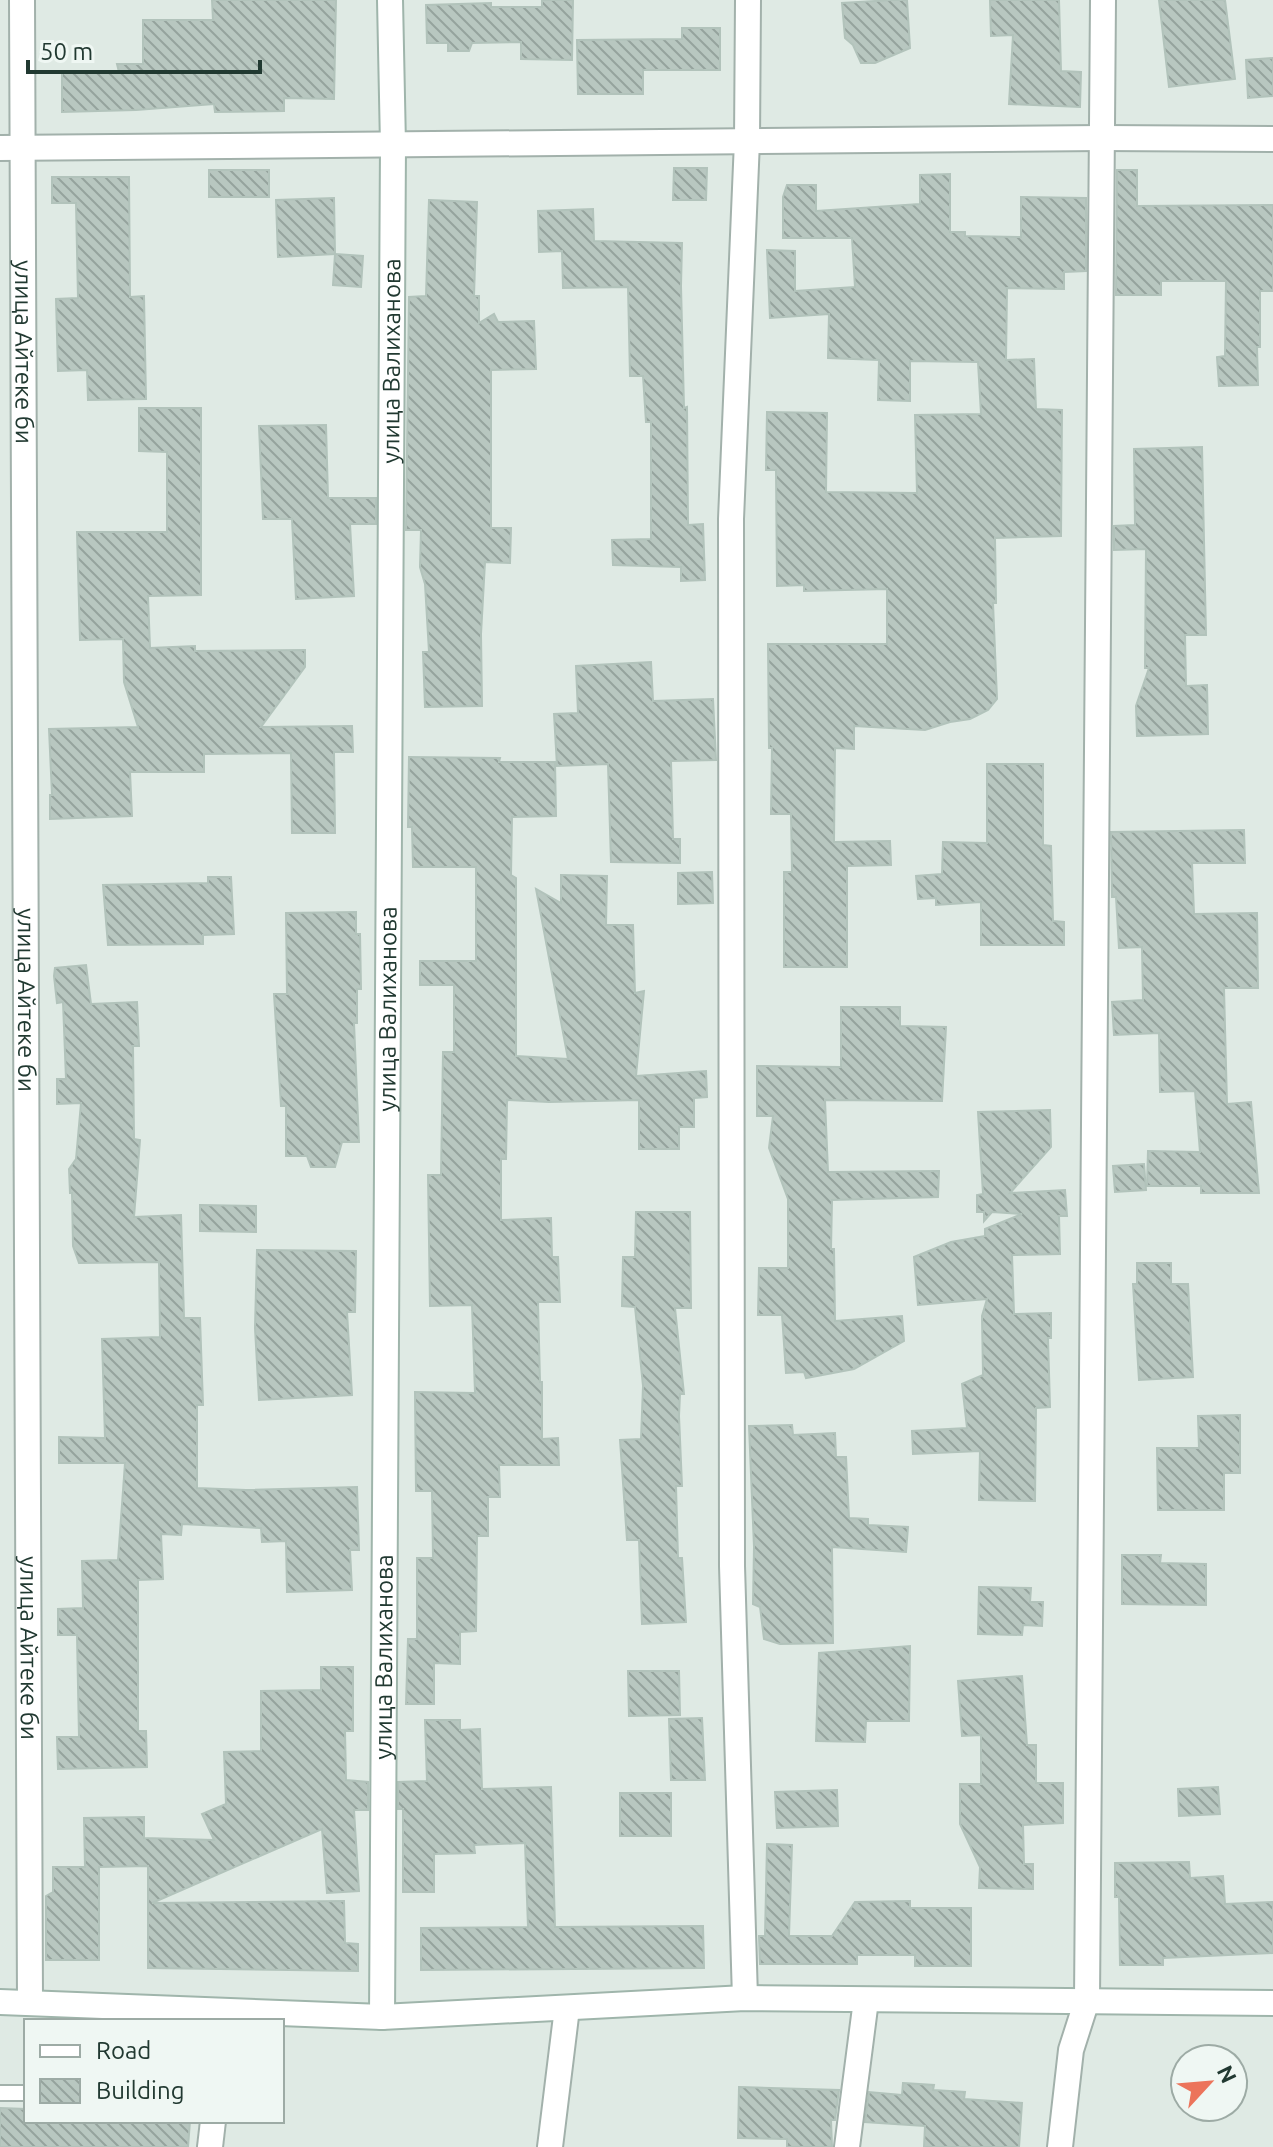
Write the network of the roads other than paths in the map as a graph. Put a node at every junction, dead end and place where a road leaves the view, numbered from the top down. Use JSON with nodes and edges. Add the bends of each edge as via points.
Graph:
{"nodes":[{"id":1,"x":22,"y":0,"type":"edge"},
{"id":2,"x":390,"y":0,"type":"edge"},
{"id":3,"x":748,"y":0,"type":"edge"},
{"id":4,"x":1103,"y":0,"type":"edge"},
{"id":5,"x":1102,"y":138,"type":"junction"},
{"id":6,"x":1273,"y":139,"type":"edge"},
{"id":7,"x":747,"y":141,"type":"junction"},
{"id":8,"x":393,"y":145,"type":"junction"},
{"id":9,"x":12,"y":148,"type":"edge"},
{"id":10,"x":745,"y":1998,"type":"junction"},
{"id":11,"x":866,"y":2000,"type":"junction"},
{"id":12,"x":1087,"y":2000,"type":"junction"},
{"id":13,"x":30,"y":2001,"type":"junction"},
{"id":14,"x":0,"y":2002,"type":"edge"},
{"id":15,"x":1273,"y":2003,"type":"edge"},
{"id":16,"x":567,"y":2008,"type":"junction"},
{"id":17,"x":191,"y":2015,"type":"edge"},
{"id":18,"x":243,"y":2016,"type":"edge"},
{"id":19,"x":382,"y":2017,"type":"junction"},
{"id":20,"x":0,"y":2093,"type":"edge"},
{"id":21,"x":24,"y":2093,"type":"edge"},
{"id":22,"x":213,"y":2123,"type":"edge"},
{"id":23,"x":210,"y":2147,"type":"edge"},
{"id":24,"x":550,"y":2147,"type":"edge"},
{"id":25,"x":847,"y":2147,"type":"edge"},
{"id":26,"x":1060,"y":2147,"type":"edge"}],
"edges":[{"from":1,"to":9,"type":"street","name":"улица Айтеке би"},
{"from":2,"to":8,"type":"street","name":"улица Валиханова"},
{"from":3,"to":7,"type":"street"},
{"from":4,"to":5,"type":"street"},
{"from":5,"to":6,"type":"street"},
{"from":5,"to":7,"type":"street"},
{"from":5,"to":12,"type":"street"},
{"from":7,"to":8,"type":"street"},
{"from":7,"to":10,"type":"street","via":[[731,519],[732,1566]]},
{"from":8,"to":9,"type":"street"},
{"from":8,"to":19,"type":"street","name":"улица Валиханова"},
{"from":9,"to":13,"type":"street","name":"улица Айтеке би"},
{"from":10,"to":11,"type":"street"},
{"from":10,"to":16,"type":"street"},
{"from":11,"to":12,"type":"street"},
{"from":11,"to":25,"type":"street"},
{"from":12,"to":15,"type":"street"},
{"from":12,"to":26,"type":"street","via":[[1071,2050]]},
{"from":13,"to":14,"type":"street"},
{"from":13,"to":17,"type":"street"},
{"from":16,"to":19,"type":"street"},
{"from":16,"to":24,"type":"street"},
{"from":17,"to":18,"type":"street"},
{"from":18,"to":19,"type":"street"},
{"from":20,"to":21,"type":"lane"},
{"from":22,"to":23,"type":"street"}]}
